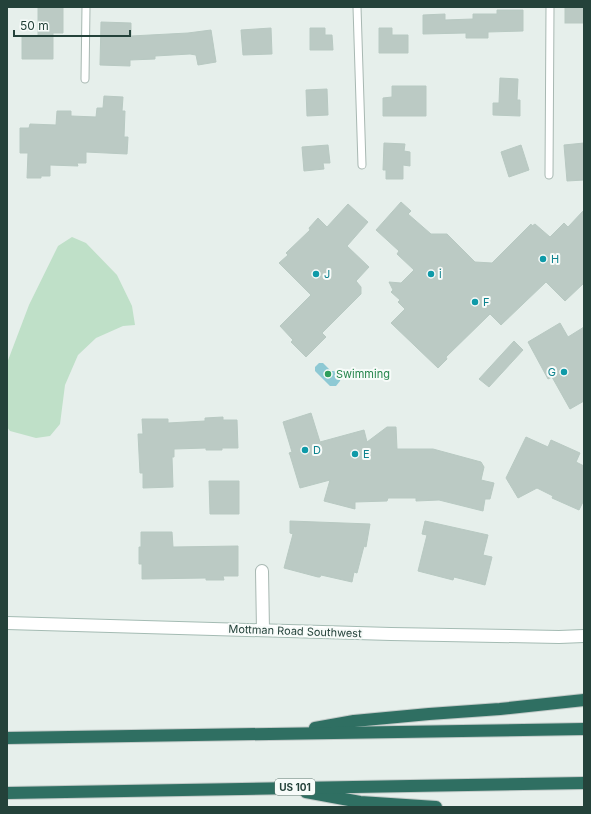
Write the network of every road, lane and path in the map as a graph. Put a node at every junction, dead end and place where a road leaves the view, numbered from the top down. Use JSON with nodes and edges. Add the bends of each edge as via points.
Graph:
{"nodes":[{"id":1,"x":86,"y":7,"type":"edge"},
{"id":2,"x":357,"y":7,"type":"edge"},
{"id":3,"x":550,"y":7,"type":"edge"},
{"id":4,"x":85,"y":79,"type":"dead end"},
{"id":5,"x":362,"y":165,"type":"dead end"},
{"id":6,"x":548,"y":175,"type":"dead end"},
{"id":7,"x":262,"y":571,"type":"dead end"},
{"id":8,"x":7,"y":623,"type":"edge"},
{"id":9,"x":263,"y":630,"type":"junction"},
{"id":10,"x":584,"y":636,"type":"edge"},
{"id":11,"x":584,"y":696,"type":"edge"},
{"id":12,"x":584,"y":700,"type":"edge"},
{"id":13,"x":552,"y":704,"type":"junction"},
{"id":14,"x":584,"y":729,"type":"edge"},
{"id":15,"x":278,"y":734,"type":"junction"},
{"id":16,"x":7,"y":738,"type":"edge"},
{"id":17,"x":584,"y":783,"type":"edge"},
{"id":18,"x":281,"y":788,"type":"junction"},
{"id":19,"x":7,"y":793,"type":"edge"},
{"id":20,"x":436,"y":807,"type":"edge"}],
"edges":[{"from":1,"to":4,"type":"lane"},
{"from":2,"to":5,"type":"lane"},
{"from":3,"to":6,"type":"lane"},
{"from":7,"to":9,"type":"street"},
{"from":8,"to":9,"type":"street","name":"Mottman Road Southwest"},
{"from":9,"to":10,"type":"street","name":"Mottman Road Southwest"},
{"from":11,"to":13,"type":"highway"},
{"from":12,"to":13,"type":"highway"},
{"from":13,"to":15,"type":"highway","via":[[354,721]]},
{"from":14,"to":15,"type":"highway"},
{"from":15,"to":16,"type":"highway"},
{"from":17,"to":18,"type":"highway","number":"US 101"},
{"from":18,"to":19,"type":"highway","number":"US 101"},
{"from":18,"to":20,"type":"highway","via":[[360,802]]}]}
